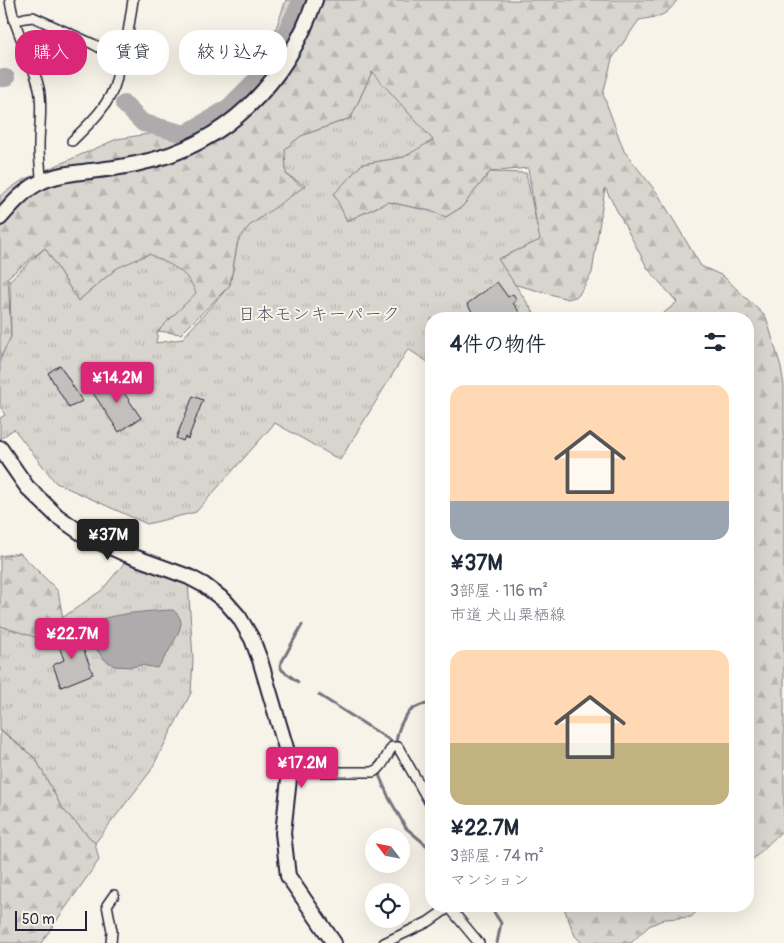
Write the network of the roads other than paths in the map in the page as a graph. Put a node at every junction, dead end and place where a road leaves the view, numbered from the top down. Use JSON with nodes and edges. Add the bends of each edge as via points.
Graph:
{"nodes":[{"id":1,"x":10,"y":0,"type":"edge"},
{"id":2,"x":133,"y":0,"type":"edge"},
{"id":3,"x":315,"y":0,"type":"edge"},
{"id":4,"x":14,"y":21,"type":"junction"},
{"id":5,"x":128,"y":30,"type":"edge"},
{"id":6,"x":97,"y":46,"type":"edge"},
{"id":7,"x":117,"y":75,"type":"edge"},
{"id":8,"x":72,"y":141,"type":"dead end"},
{"id":9,"x":42,"y":181,"type":"junction"},
{"id":10,"x":0,"y":218,"type":"edge"},
{"id":11,"x":0,"y":448,"type":"edge"},
{"id":12,"x":289,"y":772,"type":"junction"},
{"id":13,"x":425,"y":794,"type":"edge"},
{"id":14,"x":114,"y":895,"type":"dead end"},
{"id":15,"x":443,"y":912,"type":"edge"},
{"id":16,"x":454,"y":912,"type":"edge"},
{"id":17,"x":111,"y":943,"type":"edge"},
{"id":18,"x":334,"y":943,"type":"edge"},
{"id":19,"x":384,"y":943,"type":"edge"},
{"id":20,"x":480,"y":943,"type":"edge"}],
"edges":[{"from":1,"to":4,"type":"street"},
{"from":2,"to":5,"type":"street"},
{"from":3,"to":9,"type":"street","via":[[298,41],[270,85],[245,110],[210,137],[174,154],[141,163],[58,175]]},
{"from":4,"to":6,"type":"street","via":[[33,17]]},
{"from":4,"to":9,"type":"street","via":[[35,72],[39,91]]},
{"from":7,"to":8,"type":"street","via":[[111,95]]},
{"from":9,"to":10,"type":"street"},
{"from":11,"to":12,"type":"street","via":[[27,488],[57,516],[84,535],[189,577],[231,606],[252,639],[286,748]]},
{"from":12,"to":13,"type":"street","via":[[372,772],[382,766],[392,747],[398,747]]},
{"from":12,"to":18,"type":"street","via":[[283,833],[288,876]]},
{"from":14,"to":17,"type":"street","via":[[107,905]]},
{"from":15,"to":19,"type":"street"},
{"from":16,"to":20,"type":"street"}]}
